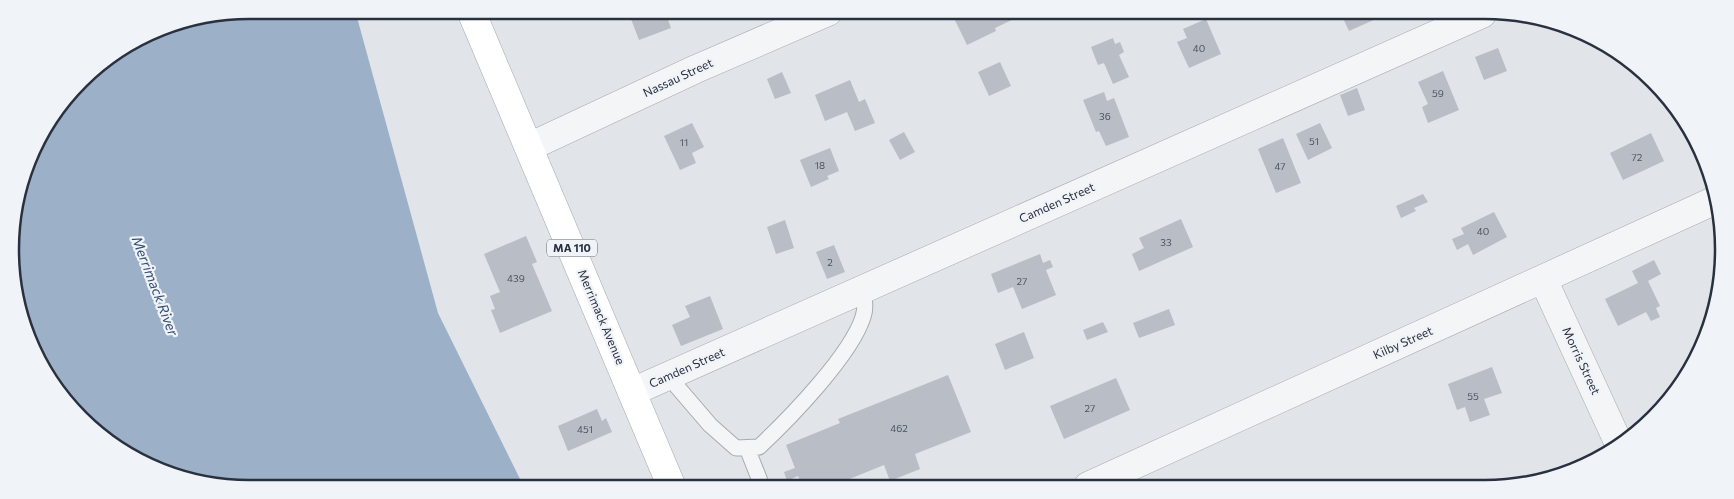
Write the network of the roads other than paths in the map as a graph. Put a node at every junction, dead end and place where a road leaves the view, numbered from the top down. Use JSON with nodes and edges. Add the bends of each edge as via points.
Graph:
{"nodes":[{"id":1,"x":475,"y":19,"type":"edge"},
{"id":2,"x":812,"y":19,"type":"edge"},
{"id":3,"x":1471,"y":19,"type":"edge"},
{"id":4,"x":529,"y":147,"type":"junction"},
{"id":5,"x":1711,"y":203,"type":"edge"},
{"id":6,"x":1543,"y":279,"type":"junction"},
{"id":7,"x":861,"y":291,"type":"junction"},
{"id":8,"x":668,"y":376,"type":"junction"},
{"id":9,"x":632,"y":392,"type":"junction"},
{"id":10,"x":1617,"y":439,"type":"edge"},
{"id":11,"x":747,"y":448,"type":"junction"},
{"id":12,"x":670,"y":480,"type":"edge"},
{"id":13,"x":760,"y":480,"type":"edge"},
{"id":14,"x":1101,"y":480,"type":"edge"}],
"edges":[{"from":1,"to":4,"type":"main road","name":"Merrimack Avenue","number":"MA 110"},
{"from":2,"to":4,"type":"street","name":"Nassau Street"},
{"from":3,"to":7,"type":"street","name":"Camden Street"},
{"from":4,"to":9,"type":"main road","name":"Merrimack Avenue","number":"MA 110"},
{"from":5,"to":6,"type":"street","name":"Kilby Street"},
{"from":6,"to":10,"type":"street","name":"Morris Street"},
{"from":6,"to":14,"type":"street","name":"Kilby Street"},
{"from":7,"to":8,"type":"street","name":"Camden Street"},
{"from":7,"to":11,"type":"lane","via":[[865,299],[864,315],[841,358],[770,437],[759,447]]},
{"from":8,"to":9,"type":"street","name":"Camden Street"},
{"from":8,"to":11,"type":"lane","via":[[710,425],[736,448]]},
{"from":9,"to":12,"type":"main road","name":"Merrimack Avenue","number":"MA 110"},
{"from":11,"to":13,"type":"lane"}]}
